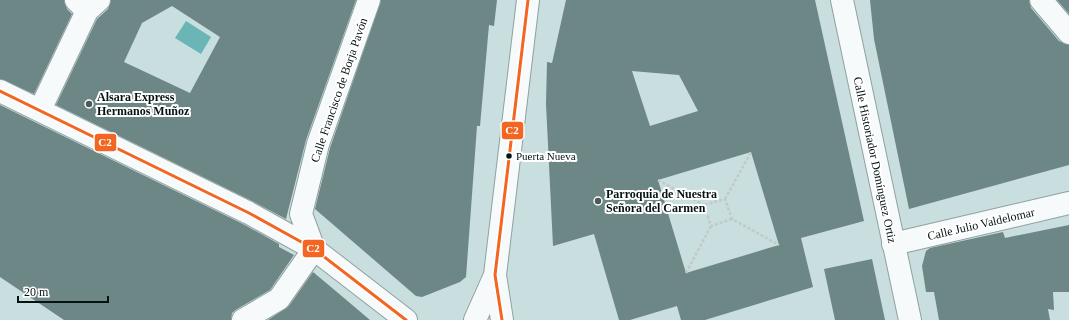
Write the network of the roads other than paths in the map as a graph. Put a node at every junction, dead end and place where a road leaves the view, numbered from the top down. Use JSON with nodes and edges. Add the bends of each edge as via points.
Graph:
{"nodes":[{"id":1,"x":369,"y":0,"type":"edge"},
{"id":2,"x":528,"y":0,"type":"edge"},
{"id":3,"x":842,"y":0,"type":"edge"},
{"id":4,"x":1041,"y":0,"type":"edge"},
{"id":5,"x":87,"y":4,"type":"edge"},
{"id":6,"x":1069,"y":33,"type":"edge"},
{"id":7,"x":0,"y":91,"type":"edge"},
{"id":8,"x":40,"y":110,"type":"junction"},
{"id":9,"x":1069,"y":203,"type":"edge"},
{"id":10,"x":893,"y":244,"type":"junction"},
{"id":11,"x":314,"y":249,"type":"junction"},
{"id":12,"x":495,"y":275,"type":"junction"},
{"id":13,"x":242,"y":320,"type":"edge"},
{"id":14,"x":406,"y":320,"type":"edge"},
{"id":15,"x":475,"y":320,"type":"edge"},
{"id":16,"x":502,"y":320,"type":"edge"},
{"id":17,"x":910,"y":320,"type":"edge"}],
"edges":[{"from":1,"to":11,"type":"street","name":"Calle Francisco de Borja Pavón","via":[[318,144],[301,214]]},
{"from":2,"to":12,"type":"street"},
{"from":3,"to":10,"type":"street","name":"Calle Historiador Domínguez Ortiz"},
{"from":4,"to":6,"type":"street"},
{"from":5,"to":8,"type":"street"},
{"from":7,"to":8,"type":"street"},
{"from":8,"to":11,"type":"street","via":[[249,213]]},
{"from":9,"to":10,"type":"street","name":"Calle Julio Valdelomar"},
{"from":10,"to":17,"type":"street","name":"Calle Historiador Domínguez Ortiz"},
{"from":11,"to":13,"type":"street","via":[[279,299]]},
{"from":11,"to":14,"type":"street"},
{"from":12,"to":15,"type":"street"},
{"from":12,"to":16,"type":"street"}]}
